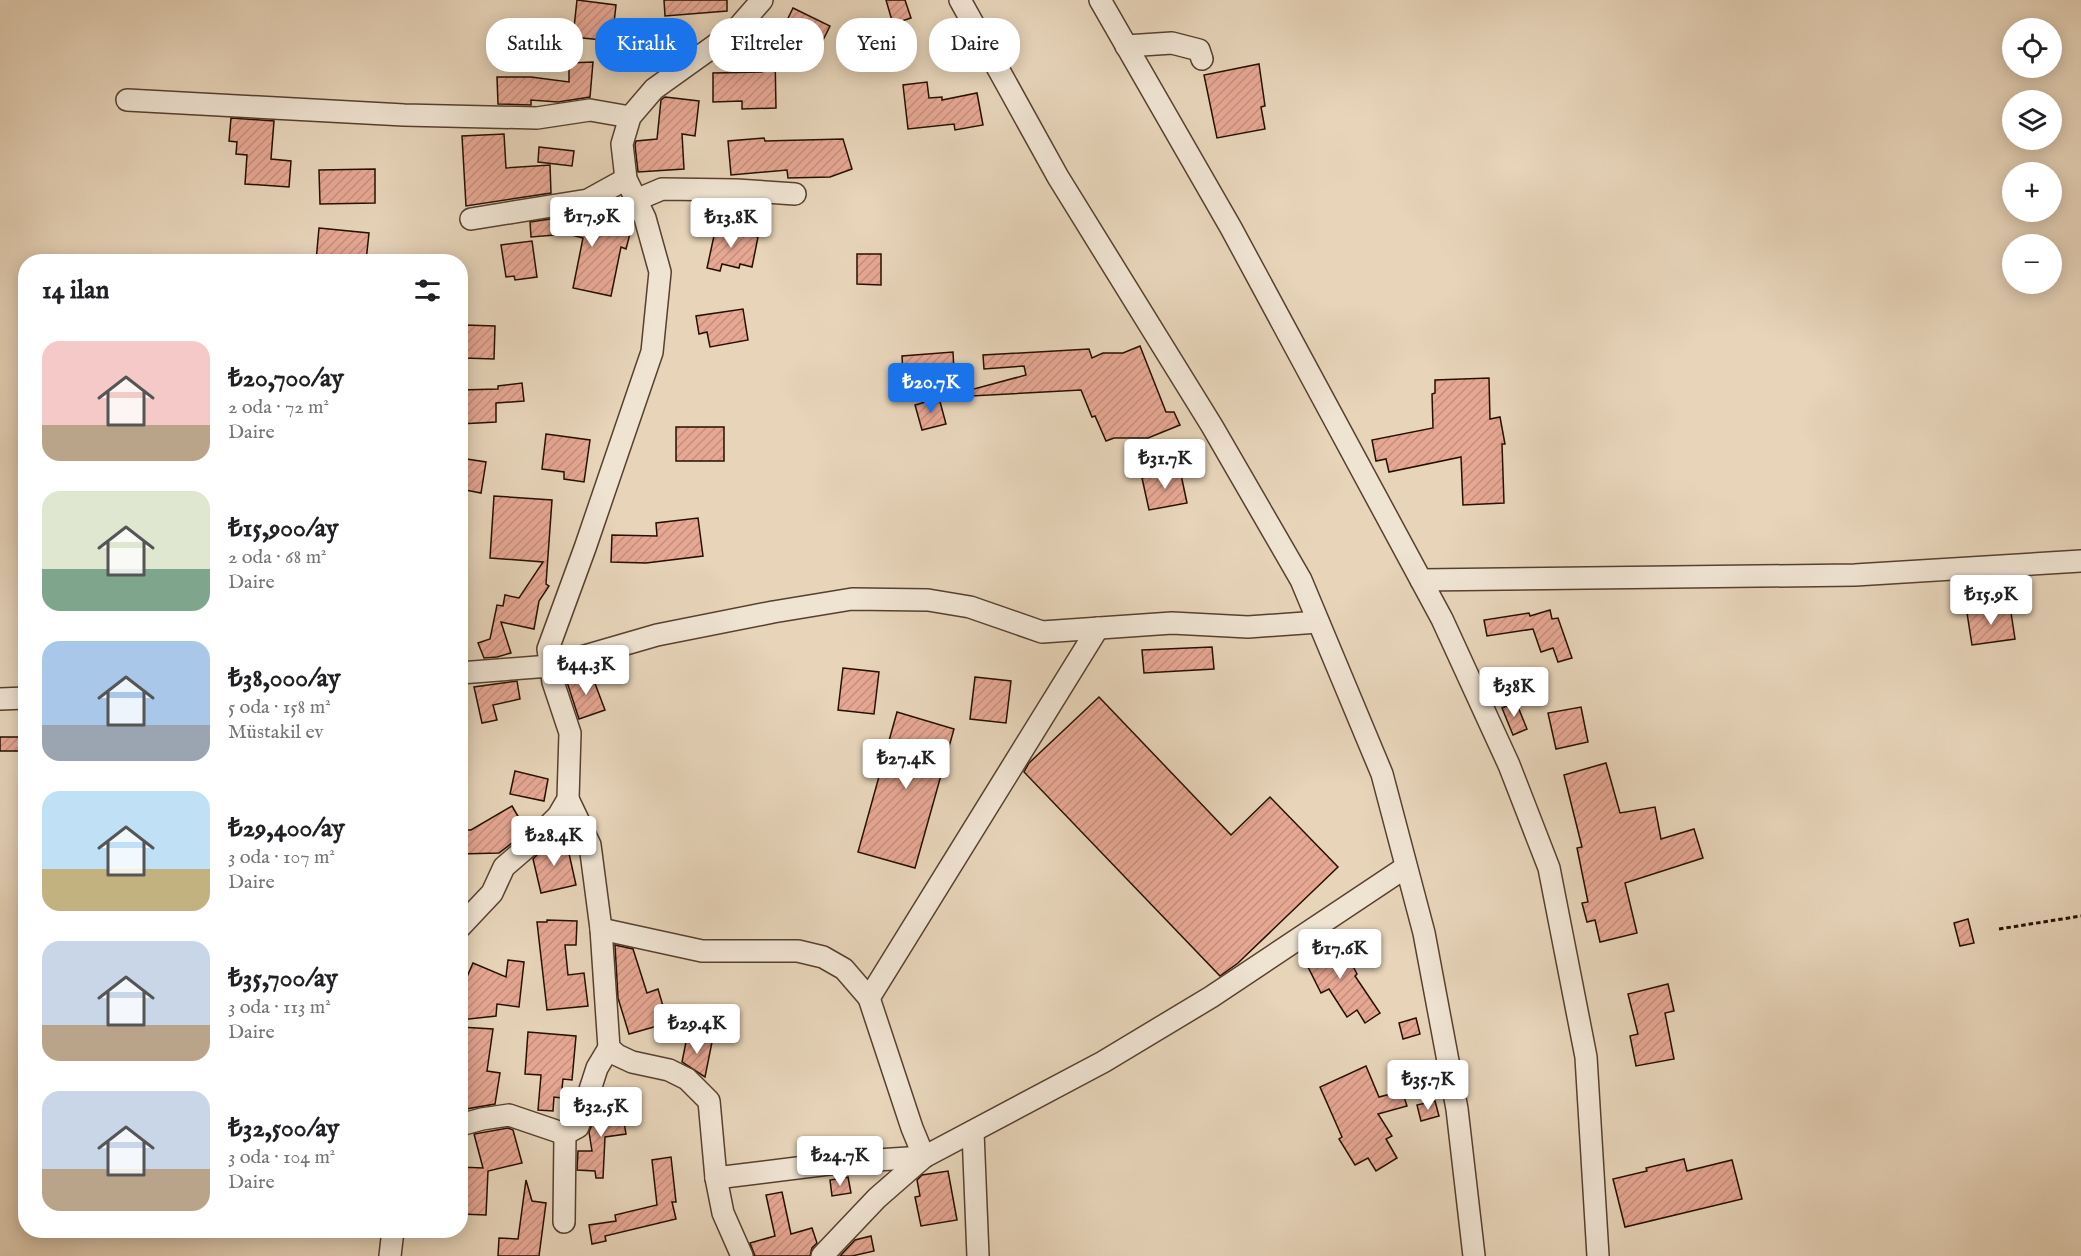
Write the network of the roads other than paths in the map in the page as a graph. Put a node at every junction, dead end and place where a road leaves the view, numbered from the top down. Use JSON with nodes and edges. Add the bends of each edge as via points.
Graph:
{"nodes":[{"id":1,"x":762,"y":0,"type":"edge"},
{"id":2,"x":960,"y":0,"type":"edge"},
{"id":3,"x":1100,"y":0,"type":"edge"},
{"id":4,"x":1126,"y":46,"type":"junction"},
{"id":5,"x":1202,"y":59,"type":"dead end"},
{"id":6,"x":127,"y":100,"type":"dead end"},
{"id":7,"x":630,"y":117,"type":"junction"},
{"id":8,"x":626,"y":179,"type":"junction"},
{"id":9,"x":795,"y":194,"type":"dead end"},
{"id":10,"x":636,"y":200,"type":"junction"},
{"id":11,"x":471,"y":219,"type":"dead end"},
{"id":12,"x":2081,"y":561,"type":"edge"},
{"id":13,"x":1421,"y":580,"type":"junction"},
{"id":14,"x":1318,"y":621,"type":"junction"},
{"id":15,"x":1098,"y":628,"type":"junction"},
{"id":16,"x":550,"y":666,"type":"junction"},
{"id":17,"x":468,"y":672,"type":"edge"},
{"id":18,"x":18,"y":698,"type":"edge"},
{"id":19,"x":0,"y":699,"type":"edge"},
{"id":20,"x":568,"y":799,"type":"junction"},
{"id":21,"x":1406,"y":867,"type":"junction"},
{"id":22,"x":468,"y":918,"type":"edge"},
{"id":23,"x":601,"y":929,"type":"junction"},
{"id":24,"x":869,"y":998,"type":"junction"},
{"id":25,"x":609,"y":1048,"type":"junction"},
{"id":26,"x":468,"y":1123,"type":"edge"},
{"id":27,"x":973,"y":1132,"type":"junction"},
{"id":28,"x":565,"y":1134,"type":"junction"},
{"id":29,"x":924,"y":1157,"type":"junction"},
{"id":30,"x":716,"y":1178,"type":"junction"},
{"id":31,"x":564,"y":1222,"type":"dead end"},
{"id":32,"x":392,"y":1238,"type":"edge"},
{"id":33,"x":390,"y":1256,"type":"edge"},
{"id":34,"x":742,"y":1256,"type":"edge"},
{"id":35,"x":822,"y":1256,"type":"edge"},
{"id":36,"x":978,"y":1256,"type":"edge"},
{"id":37,"x":1474,"y":1256,"type":"edge"},
{"id":38,"x":1598,"y":1256,"type":"edge"}],
"edges":[{"from":1,"to":7,"type":"street","via":[[735,31],[654,89]]},
{"from":2,"to":14,"type":"street","via":[[1058,177],[1224,446],[1301,580]]},
{"from":3,"to":4,"type":"street"},
{"from":4,"to":5,"type":"street","via":[[1172,43],[1199,50]]},
{"from":4,"to":13,"type":"street","via":[[1231,228]]},
{"from":6,"to":7,"type":"street","via":[[404,116],[537,118],[590,111]]},
{"from":7,"to":8,"type":"street","via":[[622,144]]},
{"from":8,"to":10,"type":"street"},
{"from":8,"to":11,"type":"street","via":[[588,200]]},
{"from":9,"to":10,"type":"street","via":[[662,189]]},
{"from":10,"to":16,"type":"street","via":[[660,272],[652,352],[548,649]]},
{"from":12,"to":13,"type":"street","via":[[1856,575]]},
{"from":13,"to":38,"type":"street","via":[[1509,765],[1549,868],[1586,1057]]},
{"from":14,"to":15,"type":"street","via":[[1248,627],[1172,623]]},
{"from":14,"to":21,"type":"street","via":[[1382,774]]},
{"from":15,"to":16,"type":"street","via":[[1042,632],[970,606],[928,600],[852,599],[657,634]]},
{"from":15,"to":24,"type":"street"},
{"from":16,"to":17,"type":"street"},
{"from":16,"to":20,"type":"street","via":[[570,733]]},
{"from":18,"to":19,"type":"street"},
{"from":20,"to":22,"type":"street","via":[[558,816],[504,867],[492,893]]},
{"from":20,"to":23,"type":"street","via":[[590,845]]},
{"from":21,"to":27,"type":"street","via":[[1211,997],[1103,1062]]},
{"from":21,"to":37,"type":"street","via":[[1424,933],[1457,1110]]},
{"from":23,"to":24,"type":"street","via":[[702,951],[798,951],[824,957],[844,969]]},
{"from":23,"to":25,"type":"street"},
{"from":24,"to":29,"type":"street"},
{"from":25,"to":28,"type":"street","via":[[597,1068],[578,1127]]},
{"from":25,"to":30,"type":"street","via":[[632,1062],[669,1070],[687,1080],[709,1101]]},
{"from":26,"to":28,"type":"street","via":[[509,1116]]},
{"from":27,"to":29,"type":"street"},
{"from":27,"to":36,"type":"street"},
{"from":28,"to":31,"type":"street"},
{"from":29,"to":30,"type":"street"},
{"from":29,"to":35,"type":"street","via":[[877,1198]]},
{"from":30,"to":34,"type":"street","via":[[723,1213]]},
{"from":32,"to":33,"type":"street"}]}
